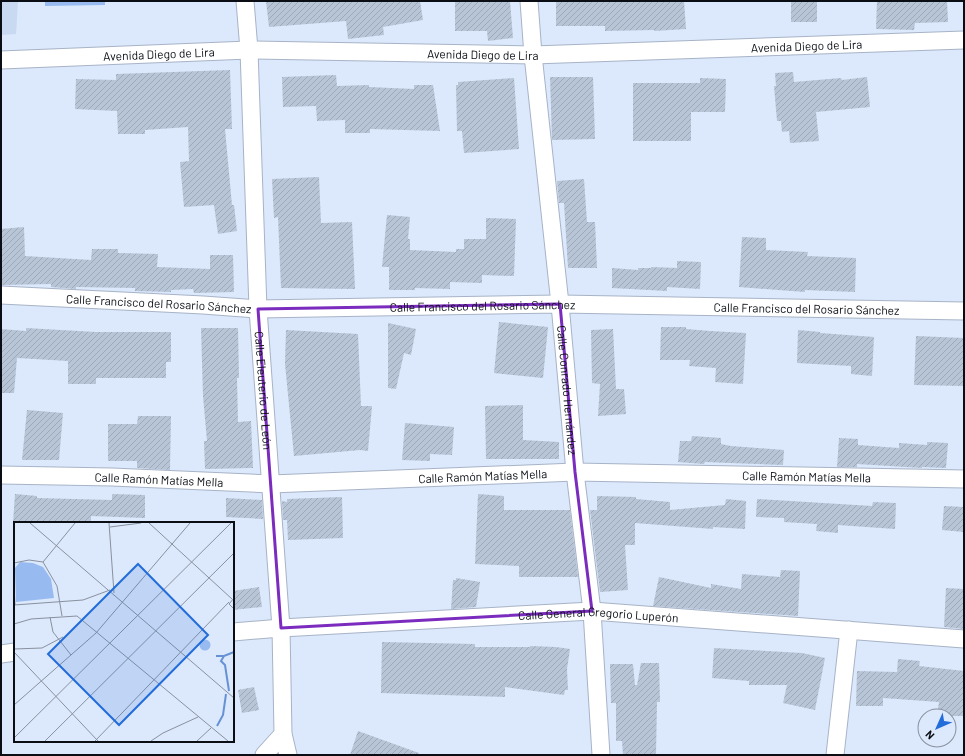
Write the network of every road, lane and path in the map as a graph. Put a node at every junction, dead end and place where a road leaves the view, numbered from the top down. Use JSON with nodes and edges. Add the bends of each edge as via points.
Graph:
{"nodes":[{"id":1,"x":245,"y":1,"type":"edge"},
{"id":2,"x":529,"y":1,"type":"edge"},
{"id":3,"x":964,"y":40,"type":"edge"},
{"id":4,"x":249,"y":50,"type":"junction"},
{"id":5,"x":533,"y":55,"type":"junction"},
{"id":6,"x":1,"y":60,"type":"edge"},
{"id":7,"x":1,"y":295,"type":"edge"},
{"id":8,"x":560,"y":304,"type":"junction"},
{"id":9,"x":258,"y":309,"type":"junction"},
{"id":10,"x":964,"y":311,"type":"edge"},
{"id":11,"x":575,"y":472,"type":"junction"},
{"id":12,"x":1,"y":475,"type":"edge"},
{"id":13,"x":964,"y":479,"type":"edge"},
{"id":14,"x":271,"y":484,"type":"junction"},
{"id":15,"x":592,"y":611,"type":"junction"},
{"id":16,"x":281,"y":628,"type":"junction"},
{"id":17,"x":849,"y":630,"type":"junction"},
{"id":18,"x":234,"y":632,"type":"edge"},
{"id":19,"x":964,"y":638,"type":"edge"},
{"id":20,"x":14,"y":652,"type":"edge"},
{"id":21,"x":1,"y":654,"type":"edge"},
{"id":22,"x":283,"y":734,"type":"junction"},
{"id":23,"x":264,"y":755,"type":"edge"},
{"id":24,"x":288,"y":755,"type":"edge"},
{"id":25,"x":601,"y":755,"type":"edge"},
{"id":26,"x":835,"y":755,"type":"edge"}],
"edges":[{"from":1,"to":4,"type":"street","name":"Calle Eleuterio de León"},
{"from":2,"to":5,"type":"street","name":"Calle Conrado Hernández"},
{"from":3,"to":5,"type":"street","name":"Avenida Diego de Lira"},
{"from":4,"to":5,"type":"street","name":"Avenida Diego de Lira"},
{"from":4,"to":6,"type":"street","name":"Avenida Diego de Lira"},
{"from":4,"to":9,"type":"street","name":"Calle Eleuterio de León"},
{"from":5,"to":8,"type":"street","name":"Calle Conrado Hernández"},
{"from":7,"to":9,"type":"street","name":"Calle Francisco del Rosario Sánchez"},
{"from":8,"to":9,"type":"street","name":"Calle Francisco del Rosario Sánchez"},
{"from":8,"to":10,"type":"street","name":"Calle Francisco del Rosario Sánchez"},
{"from":8,"to":11,"type":"street","name":"Calle Conrado Hernández"},
{"from":9,"to":14,"type":"street","name":"Calle Eleuterio de León"},
{"from":11,"to":13,"type":"street","name":"Calle Ramón Matías Mella"},
{"from":11,"to":14,"type":"street","name":"Calle Ramón Matías Mella"},
{"from":11,"to":15,"type":"street","name":"Calle Conrado Hernández"},
{"from":12,"to":14,"type":"street","name":"Calle Ramón Matías Mella"},
{"from":14,"to":16,"type":"street","name":"Calle Eleuterio de León"},
{"from":15,"to":16,"type":"street","name":"Calle General Gregorio Luperón"},
{"from":15,"to":17,"type":"street","name":"Calle General Gregorio Luperón"},
{"from":15,"to":25,"type":"street","name":"Calle Conrado Hernández"},
{"from":16,"to":18,"type":"street","name":"Calle General Gregorio Luperón"},
{"from":16,"to":22,"type":"street","name":"Calle Eleuterio de León"},
{"from":17,"to":19,"type":"street","name":"Calle General Gregorio Luperón"},
{"from":17,"to":26,"type":"street"},
{"from":20,"to":21,"type":"street"},
{"from":22,"to":23,"type":"street"},
{"from":22,"to":24,"type":"street","name":"Calle Eleuterio de León"}]}
